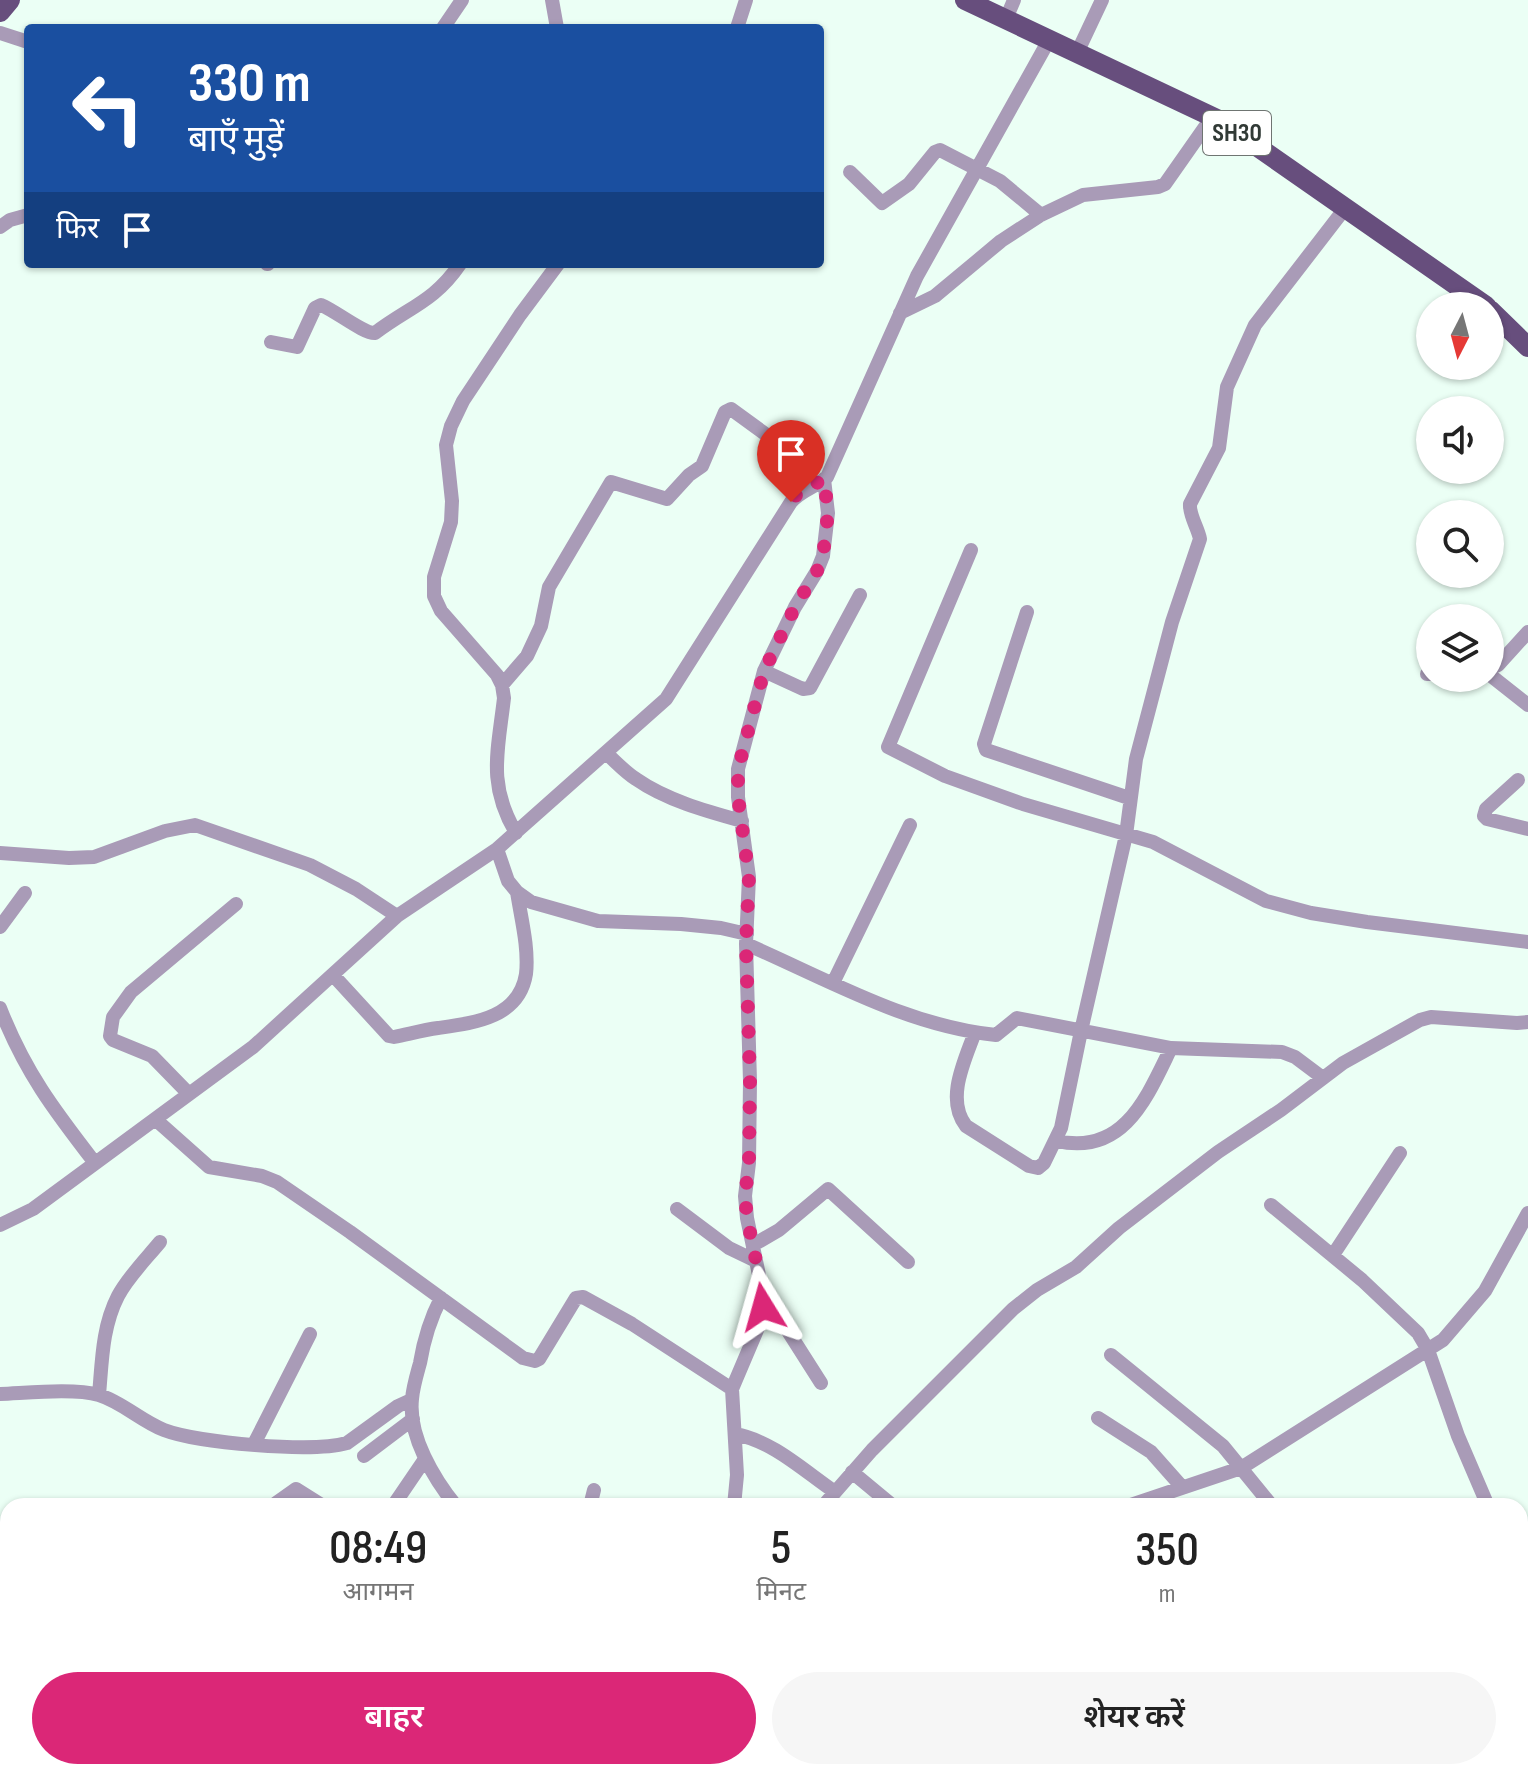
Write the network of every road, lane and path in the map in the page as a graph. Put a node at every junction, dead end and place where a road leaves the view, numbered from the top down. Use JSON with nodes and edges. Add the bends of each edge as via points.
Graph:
{"nodes":[{"id":1,"x":10,"y":0,"type":"edge"},
{"id":2,"x":462,"y":0,"type":"edge"},
{"id":3,"x":552,"y":0,"type":"edge"},
{"id":4,"x":746,"y":0,"type":"edge"},
{"id":5,"x":965,"y":0,"type":"edge"},
{"id":6,"x":1102,"y":0,"type":"edge"},
{"id":7,"x":1010,"y":10,"type":"edge"},
{"id":8,"x":0,"y":12,"type":"edge"},
{"id":9,"x":446,"y":24,"type":"edge"},
{"id":10,"x":556,"y":24,"type":"edge"},
{"id":11,"x":738,"y":24,"type":"edge"},
{"id":12,"x":0,"y":33,"type":"edge"},
{"id":13,"x":1049,"y":40,"type":"junction"},
{"id":14,"x":24,"y":41,"type":"edge"},
{"id":15,"x":1077,"y":53,"type":"junction"},
{"id":16,"x":1212,"y":117,"type":"junction"},
{"id":17,"x":976,"y":167,"type":"junction"},
{"id":18,"x":850,"y":172,"type":"dead end"},
{"id":19,"x":1346,"y":207,"type":"junction"},
{"id":20,"x":1041,"y":215,"type":"junction"},
{"id":21,"x":24,"y":216,"type":"edge"},
{"id":22,"x":0,"y":227,"type":"edge"},
{"id":23,"x":457,"y":268,"type":"edge"},
{"id":24,"x":555,"y":268,"type":"edge"},
{"id":25,"x":1466,"y":292,"type":"edge"},
{"id":26,"x":900,"y":313,"type":"junction"},
{"id":27,"x":1504,"y":324,"type":"edge"},
{"id":28,"x":271,"y":342,"type":"dead end"},
{"id":29,"x":1528,"y":347,"type":"edge"},
{"id":30,"x":824,"y":479,"type":"junction"},
{"id":31,"x":797,"y":494,"type":"junction"},
{"id":32,"x":971,"y":550,"type":"dead end"},
{"id":33,"x":860,"y":595,"type":"dead end"},
{"id":34,"x":1027,"y":612,"type":"dead end"},
{"id":35,"x":1528,"y":632,"type":"edge"},
{"id":36,"x":1504,"y":658,"type":"edge"},
{"id":37,"x":764,"y":671,"type":"junction"},
{"id":38,"x":502,"y":685,"type":"junction"},
{"id":39,"x":1504,"y":686,"type":"edge"},
{"id":40,"x":1528,"y":705,"type":"edge"},
{"id":41,"x":607,"y":754,"type":"junction"},
{"id":42,"x":1518,"y":780,"type":"dead end"},
{"id":43,"x":1129,"y":798,"type":"junction"},
{"id":44,"x":742,"y":821,"type":"junction"},
{"id":45,"x":910,"y":825,"type":"dead end"},
{"id":46,"x":1528,"y":829,"type":"edge"},
{"id":47,"x":516,"y":833,"type":"junction"},
{"id":48,"x":1126,"y":835,"type":"junction"},
{"id":49,"x":497,"y":849,"type":"junction"},
{"id":50,"x":0,"y":853,"type":"edge"},
{"id":51,"x":517,"y":892,"type":"junction"},
{"id":52,"x":25,"y":893,"type":"dead end"},
{"id":53,"x":236,"y":904,"type":"dead end"},
{"id":54,"x":397,"y":916,"type":"junction"},
{"id":55,"x":0,"y":927,"type":"edge"},
{"id":56,"x":747,"y":939,"type":"junction"},
{"id":57,"x":1528,"y":942,"type":"edge"},
{"id":58,"x":333,"y":975,"type":"junction"},
{"id":59,"x":833,"y":983,"type":"junction"},
{"id":60,"x":0,"y":1008,"type":"edge"},
{"id":61,"x":1528,"y":1022,"type":"edge"},
{"id":62,"x":1081,"y":1031,"type":"junction"},
{"id":63,"x":975,"y":1032,"type":"junction"},
{"id":64,"x":1171,"y":1048,"type":"junction"},
{"id":65,"x":1323,"y":1078,"type":"junction"},
{"id":66,"x":189,"y":1094,"type":"junction"},
{"id":67,"x":155,"y":1119,"type":"junction"},
{"id":68,"x":1057,"y":1141,"type":"junction"},
{"id":69,"x":1400,"y":1153,"type":"dead end"},
{"id":70,"x":95,"y":1163,"type":"junction"},
{"id":71,"x":1271,"y":1205,"type":"dead end"},
{"id":72,"x":677,"y":1209,"type":"dead end"},
{"id":73,"x":1528,"y":1213,"type":"edge"},
{"id":74,"x":0,"y":1225,"type":"edge"},
{"id":75,"x":160,"y":1242,"type":"dead end"},
{"id":76,"x":753,"y":1245,"type":"junction"},
{"id":77,"x":1333,"y":1255,"type":"junction"},
{"id":78,"x":756,"y":1261,"type":"junction"},
{"id":79,"x":908,"y":1262,"type":"dead end"},
{"id":80,"x":441,"y":1298,"type":"junction"},
{"id":81,"x":763,"y":1307,"type":"junction"},
{"id":82,"x":310,"y":1334,"type":"dead end"},
{"id":83,"x":1428,"y":1350,"type":"junction"},
{"id":84,"x":1111,"y":1355,"type":"dead end"},
{"id":85,"x":821,"y":1383,"type":"dead end"},
{"id":86,"x":732,"y":1389,"type":"junction"},
{"id":87,"x":0,"y":1394,"type":"edge"},
{"id":88,"x":99,"y":1395,"type":"junction"},
{"id":89,"x":411,"y":1400,"type":"junction"},
{"id":90,"x":1098,"y":1418,"type":"dead end"},
{"id":91,"x":413,"y":1419,"type":"junction"},
{"id":92,"x":735,"y":1434,"type":"junction"},
{"id":93,"x":254,"y":1444,"type":"junction"},
{"id":94,"x":364,"y":1456,"type":"dead end"},
{"id":95,"x":425,"y":1459,"type":"junction"},
{"id":96,"x":1241,"y":1468,"type":"junction"},
{"id":97,"x":852,"y":1472,"type":"junction"},
{"id":98,"x":1182,"y":1487,"type":"junction"},
{"id":99,"x":594,"y":1490,"type":"dead end"},
{"id":100,"x":835,"y":1492,"type":"junction"},
{"id":101,"x":283,"y":1498,"type":"edge"},
{"id":102,"x":310,"y":1498,"type":"edge"},
{"id":103,"x":398,"y":1498,"type":"edge"},
{"id":104,"x":449,"y":1498,"type":"edge"},
{"id":105,"x":592,"y":1498,"type":"edge"},
{"id":106,"x":735,"y":1498,"type":"edge"},
{"id":107,"x":830,"y":1498,"type":"edge"},
{"id":108,"x":883,"y":1498,"type":"edge"},
{"id":109,"x":1151,"y":1498,"type":"edge"},
{"id":110,"x":1261,"y":1498,"type":"edge"},
{"id":111,"x":1485,"y":1498,"type":"edge"}],
"edges":[{"from":1,"to":8,"type":"main road"},
{"from":2,"to":9,"type":"street"},
{"from":3,"to":10,"type":"street"},
{"from":4,"to":11,"type":"street"},
{"from":5,"to":7,"type":"main road","number":"SH30"},
{"from":6,"to":15,"type":"street"},
{"from":7,"to":13,"type":"main road","number":"SH30"},
{"from":12,"to":14,"type":"street"},
{"from":13,"to":15,"type":"main road","number":"SH30"},
{"from":13,"to":17,"type":"street"},
{"from":15,"to":16,"type":"main road","number":"SH30"},
{"from":16,"to":19,"type":"main road","number":"SH30"},
{"from":16,"to":20,"type":"street","via":[[1165,184],[1083,195]]},
{"from":17,"to":18,"type":"street","via":[[938,150],[909,184],[882,203]]},
{"from":17,"to":20,"type":"street"},
{"from":17,"to":26,"type":"street"},
{"from":19,"to":25,"type":"main road","number":"SH30"},
{"from":19,"to":43,"type":"street","via":[[1255,325],[1227,387],[1219,448],[1190,504],[1200,539],[1172,622]]},
{"from":20,"to":26,"type":"street","via":[[935,296]]},
{"from":21,"to":22,"type":"street"},
{"from":23,"to":28,"type":"street","via":[[433,296],[375,333],[321,305],[297,347]]},
{"from":24,"to":38,"type":"street","via":[[463,401],[446,445],[451,522],[434,577],[434,596]]},
{"from":26,"to":30,"type":"street"},
{"from":27,"to":29,"type":"main road","number":"SH30"},
{"from":30,"to":31,"type":"street"},
{"from":30,"to":37,"type":"street","via":[[828,513],[823,556]]},
{"from":31,"to":38,"type":"street","via":[[771,471],[775,441],[731,409],[702,466],[667,499],[608,483],[549,587],[541,626],[527,656]]},
{"from":31,"to":41,"type":"street","via":[[666,699]]},
{"from":32,"to":48,"type":"street","via":[[888,747],[958,781]]},
{"from":33,"to":37,"type":"street","via":[[810,688]]},
{"from":34,"to":43,"type":"street","via":[[986,750]]},
{"from":35,"to":36,"type":"street"},
{"from":37,"to":44,"type":"street","via":[[738,769]]},
{"from":38,"to":47,"type":"street","via":[[496,785]]},
{"from":39,"to":40,"type":"street"},
{"from":41,"to":44,"type":"street","via":[[666,795]]},
{"from":41,"to":47,"type":"street"},
{"from":42,"to":46,"type":"street","via":[[1484,816]]},
{"from":43,"to":48,"type":"street"},
{"from":44,"to":56,"type":"street","via":[[749,877]]},
{"from":45,"to":59,"type":"street"},
{"from":47,"to":49,"type":"street"},
{"from":48,"to":57,"type":"street","via":[[1153,842],[1266,901],[1311,913]]},
{"from":48,"to":62,"type":"street"},
{"from":49,"to":51,"type":"street"},
{"from":49,"to":54,"type":"street"},
{"from":50,"to":54,"type":"street","via":[[94,857],[195,825],[310,865]]},
{"from":51,"to":56,"type":"street","via":[[531,902],[598,921],[721,928]]},
{"from":51,"to":58,"type":"street","via":[[526,975],[521,991],[504,1011],[478,1022],[389,1036]]},
{"from":52,"to":55,"type":"street"},
{"from":53,"to":66,"type":"street","via":[[131,992],[113,1017],[113,1040],[152,1056]]},
{"from":54,"to":58,"type":"street"},
{"from":56,"to":59,"type":"street"},
{"from":56,"to":76,"type":"street","via":[[750,1081],[745,1196]]},
{"from":58,"to":66,"type":"street","via":[[253,1047]]},
{"from":59,"to":63,"type":"street","via":[[926,1022]]},
{"from":60,"to":70,"type":"street","via":[[27,1069]]},
{"from":61,"to":65,"type":"street","via":[[1420,1020]]},
{"from":62,"to":63,"type":"street","via":[[1017,1018],[1000,1034]]},
{"from":62,"to":64,"type":"street"},
{"from":62,"to":68,"type":"street"},
{"from":63,"to":68,"type":"street","via":[[957,1094],[966,1126],[1035,1168]]},
{"from":64,"to":65,"type":"street","via":[[1282,1052]]},
{"from":64,"to":68,"type":"street","via":[[1126,1125],[1091,1142]]},
{"from":65,"to":97,"type":"street","via":[[1013,1309]]},
{"from":66,"to":67,"type":"street"},
{"from":67,"to":70,"type":"street"},
{"from":67,"to":80,"type":"street","via":[[203,1164],[277,1182]]},
{"from":69,"to":77,"type":"street"},
{"from":70,"to":74,"type":"street","via":[[33,1209]]},
{"from":71,"to":77,"type":"street"},
{"from":72,"to":78,"type":"street"},
{"from":73,"to":83,"type":"street","via":[[1485,1291]]},
{"from":75,"to":88,"type":"street","via":[[118,1295],[103,1343]]},
{"from":76,"to":78,"type":"street"},
{"from":76,"to":79,"type":"street","via":[[796,1218],[828,1189]]},
{"from":77,"to":83,"type":"street","via":[[1407,1321]]},
{"from":78,"to":81,"type":"street"},
{"from":80,"to":86,"type":"street","via":[[523,1358],[535,1361],[576,1298],[583,1297]]},
{"from":80,"to":89,"type":"street","via":[[426,1332]]},
{"from":81,"to":85,"type":"street","via":[[779,1317]]},
{"from":81,"to":86,"type":"street"},
{"from":82,"to":93,"type":"street"},
{"from":83,"to":96,"type":"street"},
{"from":83,"to":111,"type":"street"},
{"from":84,"to":96,"type":"street","via":[[1212,1435]]},
{"from":86,"to":92,"type":"street"},
{"from":87,"to":88,"type":"street"},
{"from":88,"to":93,"type":"street","via":[[162,1429],[191,1438]]},
{"from":89,"to":91,"type":"street"},
{"from":89,"to":93,"type":"street","via":[[356,1439],[337,1446]]},
{"from":90,"to":98,"type":"street","via":[[1151,1452]]},
{"from":91,"to":94,"type":"street"},
{"from":91,"to":95,"type":"street"},
{"from":92,"to":100,"type":"street","via":[[769,1446]]},
{"from":92,"to":106,"type":"street"},
{"from":95,"to":103,"type":"street"},
{"from":95,"to":104,"type":"street"},
{"from":96,"to":98,"type":"street"},
{"from":96,"to":110,"type":"street"},
{"from":97,"to":100,"type":"street"},
{"from":97,"to":108,"type":"street"},
{"from":98,"to":109,"type":"street"},
{"from":99,"to":105,"type":"street"},
{"from":100,"to":107,"type":"street"},
{"from":101,"to":102,"type":"street","via":[[296,1489]]}]}
